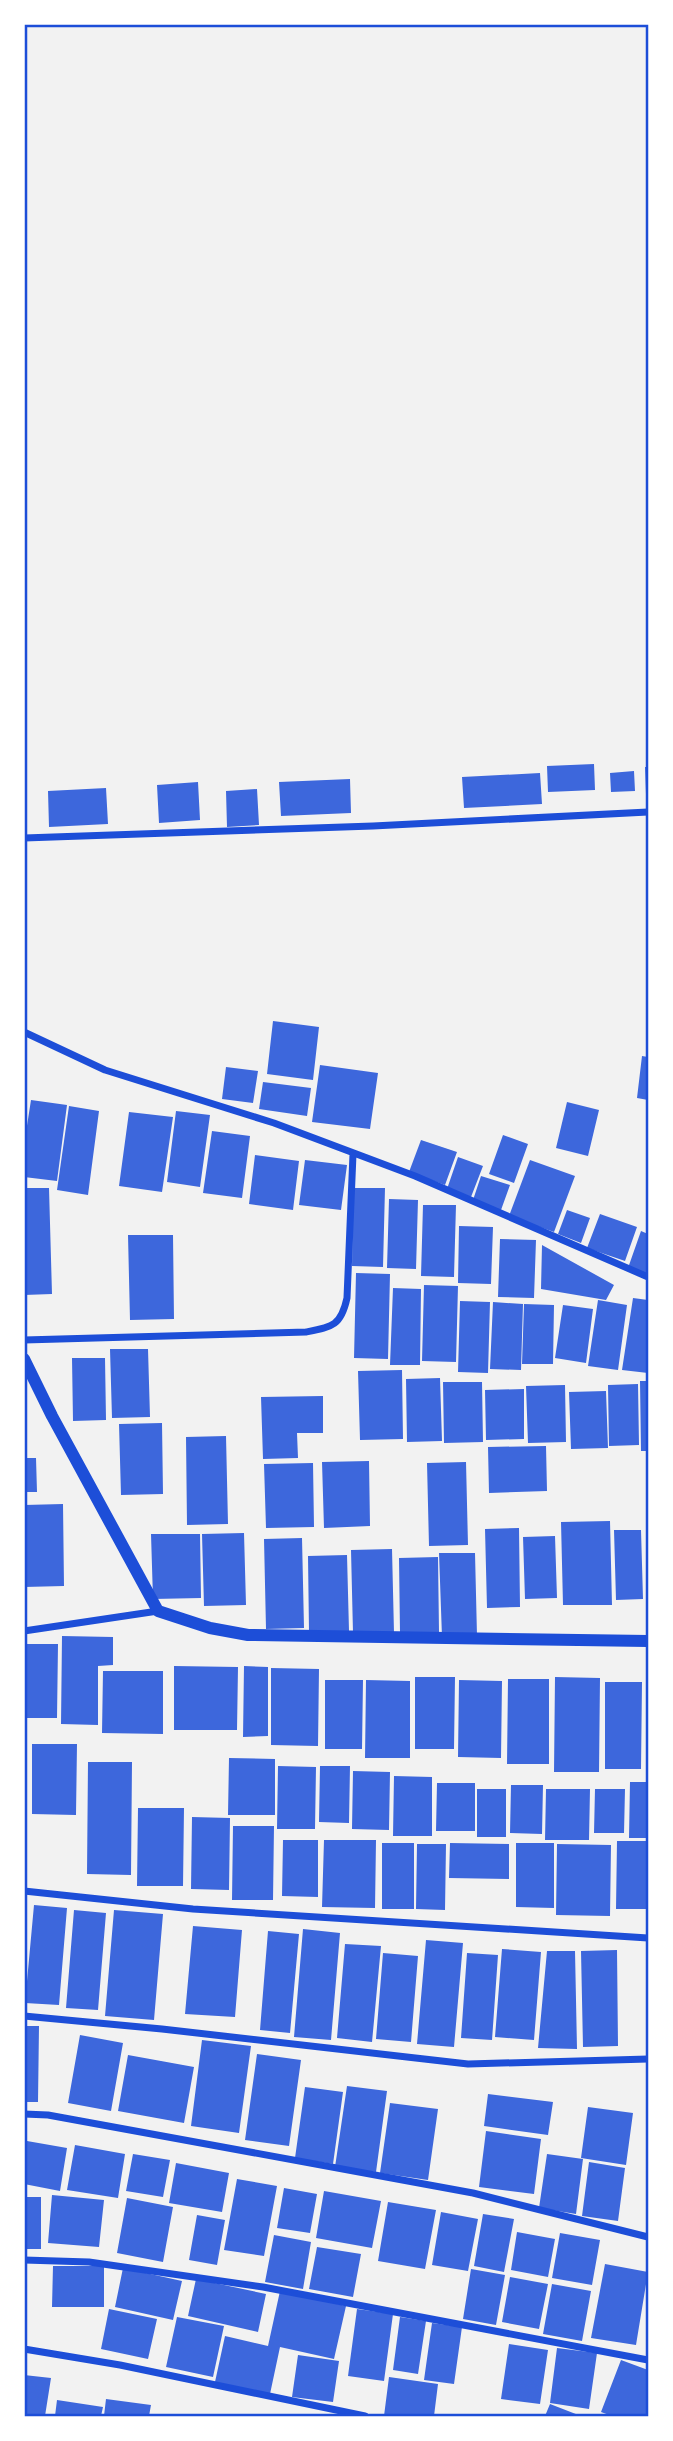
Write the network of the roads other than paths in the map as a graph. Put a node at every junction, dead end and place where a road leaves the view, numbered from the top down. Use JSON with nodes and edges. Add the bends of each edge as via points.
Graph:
{"nodes":[{"id":1,"x":649,"y":812,"type":"edge"},
{"id":2,"x":24,"y":838,"type":"edge"},
{"id":3,"x":24,"y":1032,"type":"edge"},
{"id":4,"x":353,"y":1154,"type":"junction"},
{"id":5,"x":649,"y":1277,"type":"edge"},
{"id":6,"x":24,"y":1340,"type":"edge"},
{"id":7,"x":24,"y":1359,"type":"edge"},
{"id":8,"x":159,"y":1611,"type":"junction"},
{"id":9,"x":24,"y":1631,"type":"edge"},
{"id":10,"x":649,"y":1641,"type":"edge"},
{"id":11,"x":24,"y":1891,"type":"edge"},
{"id":12,"x":649,"y":1938,"type":"edge"},
{"id":13,"x":24,"y":2016,"type":"edge"},
{"id":14,"x":649,"y":2059,"type":"edge"},
{"id":15,"x":24,"y":2114,"type":"edge"},
{"id":16,"x":649,"y":2237,"type":"edge"},
{"id":17,"x":24,"y":2260,"type":"edge"},
{"id":18,"x":24,"y":2349,"type":"edge"},
{"id":19,"x":649,"y":2360,"type":"edge"},
{"id":20,"x":365,"y":2417,"type":"edge"}],
"edges":[{"from":1,"to":2,"type":"street"},
{"from":3,"to":4,"type":"street","via":[[105,1070],[274,1123]]},
{"from":4,"to":5,"type":"street"},
{"from":4,"to":6,"type":"street","via":[[348,1298],[344,1315],[331,1327],[306,1332]]},
{"from":7,"to":8,"type":"street"},
{"from":8,"to":9,"type":"street"},
{"from":8,"to":10,"type":"street","via":[[248,1636]]},
{"from":11,"to":12,"type":"street","via":[[193,1909]]},
{"from":13,"to":14,"type":"street","via":[[468,2064]]},
{"from":15,"to":16,"type":"street","via":[[473,2193]]},
{"from":17,"to":19,"type":"street","via":[[89,2262],[263,2287]]},
{"from":18,"to":20,"type":"street"}]}
